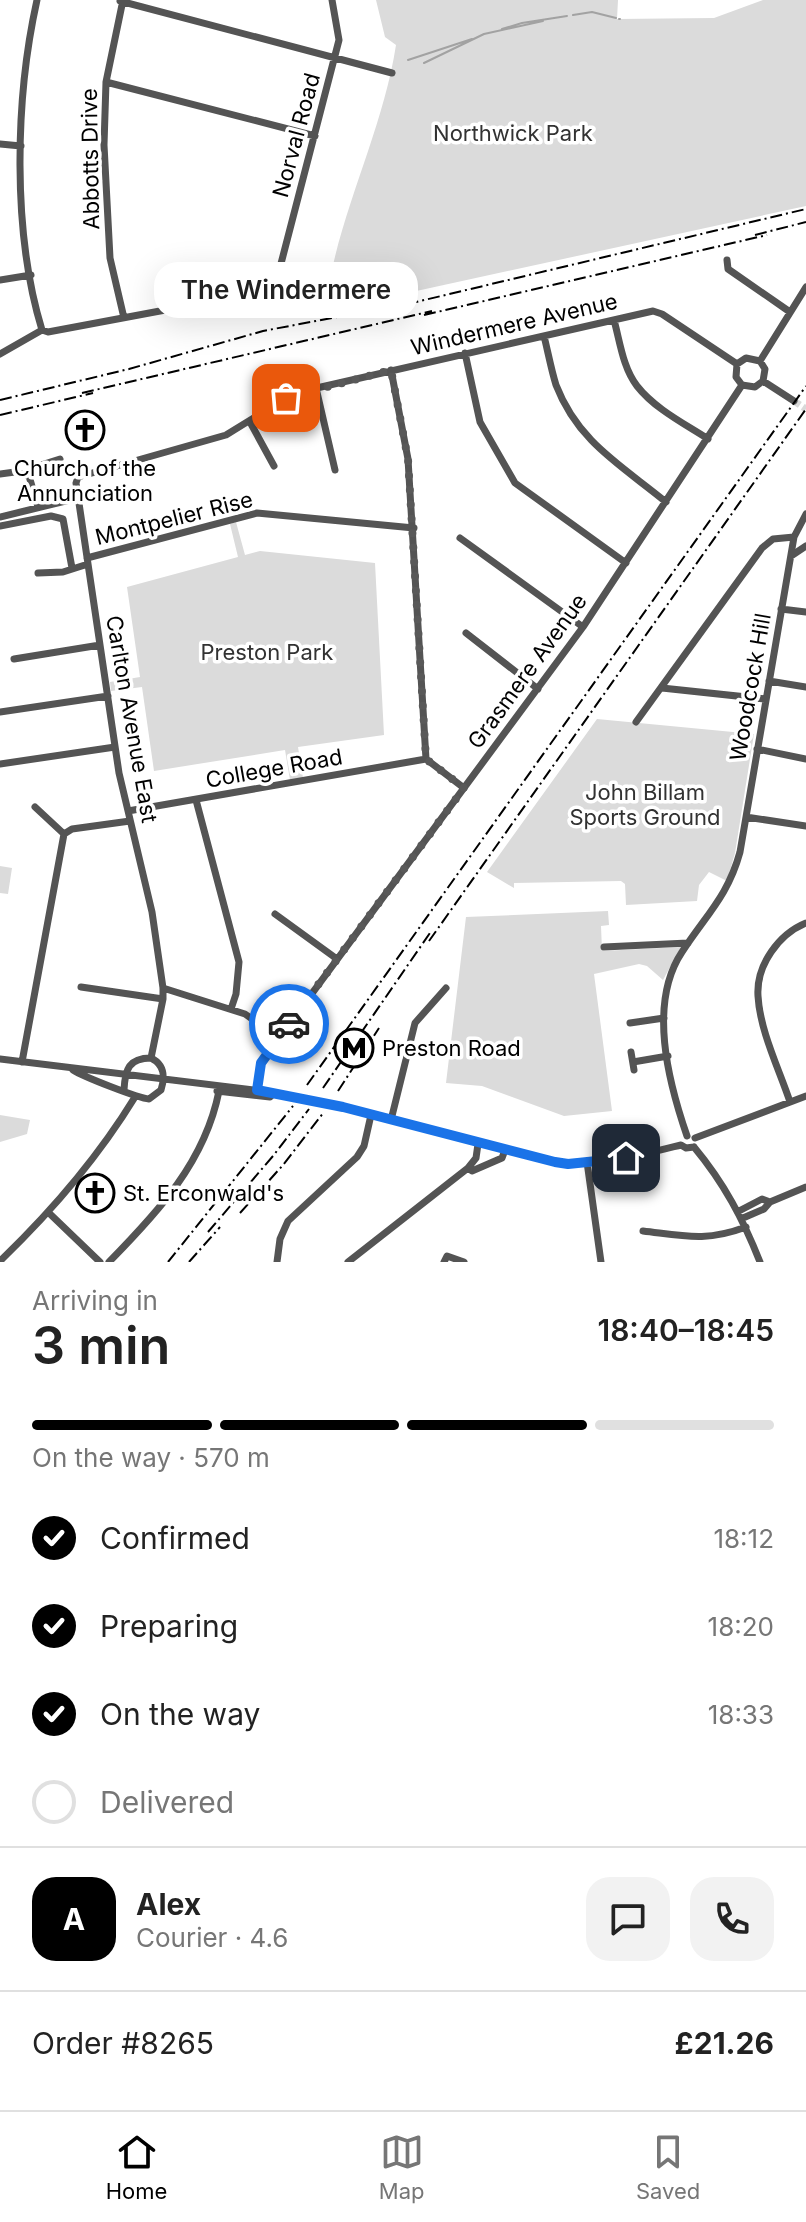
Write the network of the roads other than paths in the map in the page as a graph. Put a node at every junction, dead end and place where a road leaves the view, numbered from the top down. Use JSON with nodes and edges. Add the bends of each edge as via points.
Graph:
{"nodes":[{"id":1,"x":37,"y":0,"type":"edge"},
{"id":2,"x":121,"y":0,"type":"edge"},
{"id":3,"x":332,"y":0,"type":"edge"},
{"id":4,"x":335,"y":57,"type":"junction"},
{"id":5,"x":392,"y":73,"type":"dead end"},
{"id":6,"x":106,"y":82,"type":"junction"},
{"id":7,"x":315,"y":136,"type":"junction"},
{"id":8,"x":0,"y":144,"type":"edge"},
{"id":9,"x":21,"y":146,"type":"junction"},
{"id":10,"x":727,"y":260,"type":"dead end"},
{"id":11,"x":329,"y":272,"type":"dead end"},
{"id":12,"x":31,"y":275,"type":"junction"},
{"id":13,"x":277,"y":279,"type":"junction"},
{"id":14,"x":293,"y":279,"type":"junction"},
{"id":15,"x":0,"y":280,"type":"edge"},
{"id":16,"x":806,"y":287,"type":"edge"},
{"id":17,"x":299,"y":308,"type":"dead end"},
{"id":18,"x":790,"y":312,"type":"junction"},
{"id":19,"x":124,"y":318,"type":"junction"},
{"id":20,"x":614,"y":320,"type":"junction"},
{"id":21,"x":42,"y":330,"type":"junction"},
{"id":22,"x":544,"y":336,"type":"junction"},
{"id":23,"x":465,"y":353,"type":"junction"},
{"id":24,"x":0,"y":354,"type":"edge"},
{"id":25,"x":760,"y":361,"type":"junction"},
{"id":26,"x":737,"y":364,"type":"junction"},
{"id":27,"x":391,"y":370,"type":"junction"},
{"id":28,"x":763,"y":381,"type":"junction"},
{"id":29,"x":742,"y":385,"type":"junction"},
{"id":30,"x":316,"y":388,"type":"junction"},
{"id":31,"x":794,"y":401,"type":"tunnel mouth"},
{"id":32,"x":250,"y":422,"type":"junction"},
{"id":33,"x":708,"y":439,"type":"junction"},
{"id":34,"x":60,"y":459,"type":"dead end"},
{"id":35,"x":274,"y":466,"type":"dead end"},
{"id":36,"x":335,"y":470,"type":"dead end"},
{"id":37,"x":0,"y":474,"type":"edge"},
{"id":38,"x":29,"y":476,"type":"junction"},
{"id":39,"x":76,"y":480,"type":"joint"},
{"id":40,"x":78,"y":498,"type":"junction"},
{"id":41,"x":666,"y":502,"type":"junction"},
{"id":42,"x":38,"y":507,"type":"junction"},
{"id":43,"x":806,"y":514,"type":"edge"},
{"id":44,"x":0,"y":517,"type":"edge"},
{"id":45,"x":0,"y":526,"type":"edge"},
{"id":46,"x":414,"y":528,"type":"junction"},
{"id":47,"x":806,"y":531,"type":"edge"},
{"id":48,"x":795,"y":532,"type":"junction"},
{"id":49,"x":460,"y":538,"type":"dead end"},
{"id":50,"x":806,"y":546,"type":"edge"},
{"id":51,"x":790,"y":556,"type":"junction"},
{"id":52,"x":87,"y":561,"type":"junction"},
{"id":53,"x":626,"y":563,"type":"junction"},
{"id":54,"x":72,"y":568,"type":"junction"},
{"id":55,"x":38,"y":573,"type":"dead end"},
{"id":56,"x":781,"y":609,"type":"junction"},
{"id":57,"x":806,"y":612,"type":"edge"},
{"id":58,"x":583,"y":627,"type":"junction"},
{"id":59,"x":466,"y":633,"type":"dead end"},
{"id":60,"x":100,"y":645,"type":"junction"},
{"id":61,"x":14,"y":659,"type":"dead end"},
{"id":62,"x":769,"y":681,"type":"junction"},
{"id":63,"x":806,"y":687,"type":"edge"},
{"id":64,"x":662,"y":688,"type":"junction"},
{"id":65,"x":538,"y":689,"type":"junction"},
{"id":66,"x":108,"y":696,"type":"junction"},
{"id":67,"x":765,"y":699,"type":"junction"},
{"id":68,"x":0,"y":712,"type":"edge"},
{"id":69,"x":636,"y":722,"type":"dead end"},
{"id":70,"x":115,"y":747,"type":"junction"},
{"id":71,"x":757,"y":749,"type":"junction"},
{"id":72,"x":426,"y":759,"type":"junction"},
{"id":73,"x":806,"y":759,"type":"edge"},
{"id":74,"x":0,"y":764,"type":"edge"},
{"id":75,"x":464,"y":788,"type":"junction"},
{"id":76,"x":196,"y":800,"type":"junction"},
{"id":77,"x":35,"y":807,"type":"dead end"},
{"id":78,"x":128,"y":811,"type":"junction"},
{"id":79,"x":746,"y":817,"type":"junction"},
{"id":80,"x":130,"y":821,"type":"junction"},
{"id":81,"x":806,"y":826,"type":"edge"},
{"id":82,"x":64,"y":834,"type":"junction"},
{"id":83,"x":275,"y":914,"type":"dead end"},
{"id":84,"x":806,"y":923,"type":"edge"},
{"id":85,"x":688,"y":943,"type":"junction"},
{"id":86,"x":604,"y":947,"type":"dead end"},
{"id":87,"x":337,"y":959,"type":"junction"},
{"id":88,"x":81,"y":987,"type":"dead end"},
{"id":89,"x":163,"y":988,"type":"junction"},
{"id":90,"x":446,"y":988,"type":"dead end"},
{"id":91,"x":163,"y":999,"type":"junction"},
{"id":92,"x":231,"y":1009,"type":"junction"},
{"id":93,"x":664,"y":1018,"type":"junction"},
{"id":94,"x":630,"y":1023,"type":"dead end"},
{"id":95,"x":279,"y":1038,"type":"junction"},
{"id":96,"x":631,"y":1052,"type":"dead end"},
{"id":97,"x":668,"y":1056,"type":"junction"},
{"id":98,"x":151,"y":1058,"type":"junction"},
{"id":99,"x":0,"y":1059,"type":"edge"},
{"id":100,"x":22,"y":1062,"type":"junction"},
{"id":101,"x":70,"y":1069,"type":"junction"},
{"id":102,"x":126,"y":1076,"type":"junction"},
{"id":103,"x":163,"y":1080,"type":"junction"},
{"id":104,"x":209,"y":1086,"type":"junction"},
{"id":105,"x":124,"y":1090,"type":"junction"},
{"id":106,"x":257,"y":1090,"type":"junction"},
{"id":107,"x":219,"y":1091,"type":"junction"},
{"id":108,"x":273,"y":1094,"type":"junction"},
{"id":109,"x":806,"y":1096,"type":"edge"},
{"id":110,"x":135,"y":1097,"type":"junction"},
{"id":111,"x":790,"y":1102,"type":"junction"},
{"id":112,"x":371,"y":1115,"type":"junction"},
{"id":113,"x":391,"y":1120,"type":"junction"},
{"id":114,"x":691,"y":1137,"type":"junction"},
{"id":115,"x":478,"y":1144,"type":"junction"},
{"id":116,"x":681,"y":1145,"type":"junction"},
{"id":117,"x":694,"y":1147,"type":"junction"},
{"id":118,"x":505,"y":1150,"type":"junction"},
{"id":119,"x":476,"y":1158,"type":"junction"},
{"id":120,"x":587,"y":1162,"type":"junction"},
{"id":121,"x":483,"y":1165,"type":"junction"},
{"id":122,"x":468,"y":1168,"type":"junction"},
{"id":123,"x":806,"y":1187,"type":"edge"},
{"id":124,"x":49,"y":1213,"type":"junction"},
{"id":125,"x":741,"y":1214,"type":"junction"},
{"id":126,"x":746,"y":1227,"type":"junction"},
{"id":127,"x":643,"y":1231,"type":"dead end"},
{"id":128,"x":0,"y":1261,"type":"edge"},
{"id":129,"x":100,"y":1262,"type":"edge"},
{"id":130,"x":109,"y":1262,"type":"edge"},
{"id":131,"x":277,"y":1262,"type":"edge"},
{"id":132,"x":348,"y":1262,"type":"edge"},
{"id":133,"x":444,"y":1262,"type":"edge"},
{"id":134,"x":464,"y":1262,"type":"edge"},
{"id":135,"x":601,"y":1262,"type":"edge"},
{"id":136,"x":760,"y":1262,"type":"edge"}],
"edges":[{"from":1,"to":9,"type":"street"},
{"from":2,"to":4,"type":"street"},
{"from":2,"to":6,"type":"street","name":"Abbotts Drive"},
{"from":3,"to":4,"type":"street","name":"Norval Road","via":[[339,40]]},
{"from":4,"to":5,"type":"street"},
{"from":4,"to":7,"type":"street","name":"Norval Road"},
{"from":6,"to":7,"type":"street"},
{"from":6,"to":19,"type":"street","name":"Abbotts Drive","via":[[106,213]]},
{"from":7,"to":13,"type":"street","name":"Norval Road"},
{"from":8,"to":9,"type":"street"},
{"from":9,"to":12,"type":"street"},
{"from":10,"to":18,"type":"street","via":[[728,269]]},
{"from":11,"to":14,"type":"street"},
{"from":12,"to":15,"type":"street"},
{"from":12,"to":21,"type":"street"},
{"from":13,"to":14,"type":"street"},
{"from":13,"to":19,"type":"street","via":[[192,305]]},
{"from":14,"to":17,"type":"street"},
{"from":16,"to":18,"type":"street"},
{"from":18,"to":25,"type":"street"},
{"from":19,"to":21,"type":"street"},
{"from":20,"to":22,"type":"street","name":"Windermere Avenue"},
{"from":20,"to":26,"type":"street","name":"Windermere Avenue","via":[[653,311],[662,314]]},
{"from":20,"to":33,"type":"street","via":[[636,385]]},
{"from":21,"to":24,"type":"street"},
{"from":22,"to":23,"type":"street","name":"Windermere Avenue"},
{"from":22,"to":41,"type":"street","via":[[555,381],[580,429],[596,448]]},
{"from":23,"to":27,"type":"street","name":"Windermere Avenue"},
{"from":23,"to":53,"type":"street","via":[[480,422],[515,483]]},
{"from":25,"to":26,"type":"street","via":[[746,358]]},
{"from":25,"to":28,"type":"street"},
{"from":26,"to":29,"type":"street"},
{"from":27,"to":30,"type":"street","name":"Windermere Avenue"},
{"from":27,"to":46,"type":"street","via":[[408,459]]},
{"from":28,"to":29,"type":"street","via":[[755,387]]},
{"from":28,"to":31,"type":"street"},
{"from":29,"to":33,"type":"street","name":"Grasmere Avenue"},
{"from":30,"to":32,"type":"street","name":"Windermere Avenue","via":[[286,398]]},
{"from":30,"to":36,"type":"street"},
{"from":32,"to":35,"type":"street"},
{"from":32,"to":39,"type":"street","name":"Windermere Avenue","via":[[212,440]]},
{"from":33,"to":41,"type":"street","name":"Grasmere Avenue"},
{"from":34,"to":38,"type":"street"},
{"from":37,"to":38,"type":"street"},
{"from":38,"to":42,"type":"street"},
{"from":39,"to":40,"type":"street","name":"Carlton Avenue East"},
{"from":40,"to":42,"type":"street"},
{"from":40,"to":52,"type":"street","name":"Carlton Avenue East"},
{"from":41,"to":53,"type":"street","name":"Grasmere Avenue"},
{"from":42,"to":44,"type":"street"},
{"from":43,"to":48,"type":"street"},
{"from":45,"to":54,"type":"street","via":[[51,516],[63,519]]},
{"from":46,"to":52,"type":"street","name":"Montpelier Rise","via":[[257,513]]},
{"from":46,"to":72,"type":"street"},
{"from":47,"to":48,"type":"street"},
{"from":48,"to":51,"type":"street","name":"Woodcock Hill"},
{"from":48,"to":64,"type":"street","via":[[762,548]]},
{"from":49,"to":58,"type":"street"},
{"from":50,"to":51,"type":"street"},
{"from":51,"to":56,"type":"street","name":"Woodcock Hill"},
{"from":52,"to":54,"type":"street","name":"Montpelier Rise"},
{"from":52,"to":60,"type":"street","name":"Carlton Avenue East"},
{"from":53,"to":58,"type":"street","name":"Grasmere Avenue"},
{"from":54,"to":55,"type":"street","name":"Montpelier Rise"},
{"from":56,"to":57,"type":"street"},
{"from":56,"to":62,"type":"street","name":"Woodcock Hill"},
{"from":58,"to":65,"type":"street","name":"Grasmere Avenue"},
{"from":59,"to":65,"type":"street"},
{"from":60,"to":61,"type":"street"},
{"from":60,"to":66,"type":"street","name":"Carlton Avenue East"},
{"from":62,"to":63,"type":"street"},
{"from":62,"to":67,"type":"street","name":"Woodcock Hill"},
{"from":64,"to":67,"type":"street"},
{"from":64,"to":69,"type":"street"},
{"from":65,"to":75,"type":"street","name":"Grasmere Avenue"},
{"from":66,"to":68,"type":"street"},
{"from":66,"to":70,"type":"street","name":"Carlton Avenue East"},
{"from":67,"to":71,"type":"street","name":"Woodcock Hill"},
{"from":70,"to":74,"type":"street"},
{"from":70,"to":78,"type":"street","name":"Carlton Avenue East"},
{"from":71,"to":73,"type":"street"},
{"from":71,"to":79,"type":"street","name":"Woodcock Hill"},
{"from":72,"to":75,"type":"street"},
{"from":72,"to":76,"type":"street","name":"College Road"},
{"from":75,"to":87,"type":"street","name":"Grasmere Avenue"},
{"from":76,"to":78,"type":"street","name":"College Road"},
{"from":76,"to":92,"type":"street","via":[[239,962]]},
{"from":77,"to":82,"type":"street"},
{"from":78,"to":80,"type":"street","name":"Carlton Avenue East"},
{"from":79,"to":81,"type":"street"},
{"from":79,"to":85,"type":"street","name":"Woodcock Hill","via":[[734,874]]},
{"from":80,"to":82,"type":"street"},
{"from":80,"to":89,"type":"street","name":"Carlton Avenue East"},
{"from":82,"to":100,"type":"street"},
{"from":83,"to":87,"type":"street"},
{"from":84,"to":111,"type":"street","via":[[774,946],[757,994]]},
{"from":85,"to":86,"type":"street"},
{"from":85,"to":93,"type":"street","name":"Woodcock Hill","via":[[667,981]]},
{"from":87,"to":95,"type":"street","name":"Grasmere Avenue"},
{"from":88,"to":91,"type":"street"},
{"from":89,"to":91,"type":"street","name":"Carlton Avenue East"},
{"from":89,"to":92,"type":"street"},
{"from":90,"to":113,"type":"street","via":[[415,1023]]},
{"from":91,"to":98,"type":"street","name":"Carlton Avenue East"},
{"from":92,"to":95,"type":"street","via":[[256,1019]]},
{"from":93,"to":94,"type":"street"},
{"from":93,"to":97,"type":"street","name":"Woodcock Hill"},
{"from":95,"to":106,"type":"street","name":"Grasmere Avenue","via":[[261,1063]]},
{"from":96,"to":97,"type":"street","via":[[633,1066]]},
{"from":97,"to":114,"type":"street","name":"Woodcock Hill","via":[[672,1087]]},
{"from":98,"to":102,"type":"street","via":[[131,1062]]},
{"from":98,"to":103,"type":"street","via":[[162,1067]]},
{"from":99,"to":100,"type":"street"},
{"from":100,"to":101,"type":"street"},
{"from":101,"to":102,"type":"street"},
{"from":101,"to":105,"type":"street"},
{"from":102,"to":103,"type":"street"},
{"from":102,"to":105,"type":"street"},
{"from":103,"to":104,"type":"street"},
{"from":103,"to":110,"type":"street","via":[[155,1096]]},
{"from":104,"to":106,"type":"street"},
{"from":104,"to":107,"type":"street"},
{"from":105,"to":110,"type":"street"},
{"from":106,"to":108,"type":"street"},
{"from":107,"to":108,"type":"street"},
{"from":107,"to":130,"type":"street","via":[[209,1130],[177,1186]]},
{"from":108,"to":112,"type":"street"},
{"from":109,"to":111,"type":"street"},
{"from":110,"to":124,"type":"street"},
{"from":111,"to":114,"type":"street"},
{"from":112,"to":113,"type":"street"},
{"from":112,"to":131,"type":"street","via":[[357,1157],[288,1221]]},
{"from":113,"to":115,"type":"street"},
{"from":114,"to":116,"type":"street","via":[[683,1138]]},
{"from":114,"to":117,"type":"street","via":[[697,1141]]},
{"from":115,"to":118,"type":"street"},
{"from":115,"to":119,"type":"street"},
{"from":116,"to":117,"type":"street"},
{"from":116,"to":120,"type":"street"},
{"from":117,"to":125,"type":"street"},
{"from":118,"to":120,"type":"street","via":[[555,1162]]},
{"from":118,"to":121,"type":"street","via":[[502,1158]]},
{"from":119,"to":121,"type":"street"},
{"from":119,"to":122,"type":"street"},
{"from":120,"to":135,"type":"street"},
{"from":121,"to":122,"type":"street"},
{"from":122,"to":132,"type":"street"},
{"from":123,"to":125,"type":"street","via":[[764,1209]]},
{"from":124,"to":128,"type":"street"},
{"from":124,"to":129,"type":"street"},
{"from":125,"to":126,"type":"street"},
{"from":126,"to":127,"type":"street","via":[[700,1238]]},
{"from":126,"to":136,"type":"street"},
{"from":133,"to":134,"type":"street","via":[[447,1256]]}]}
